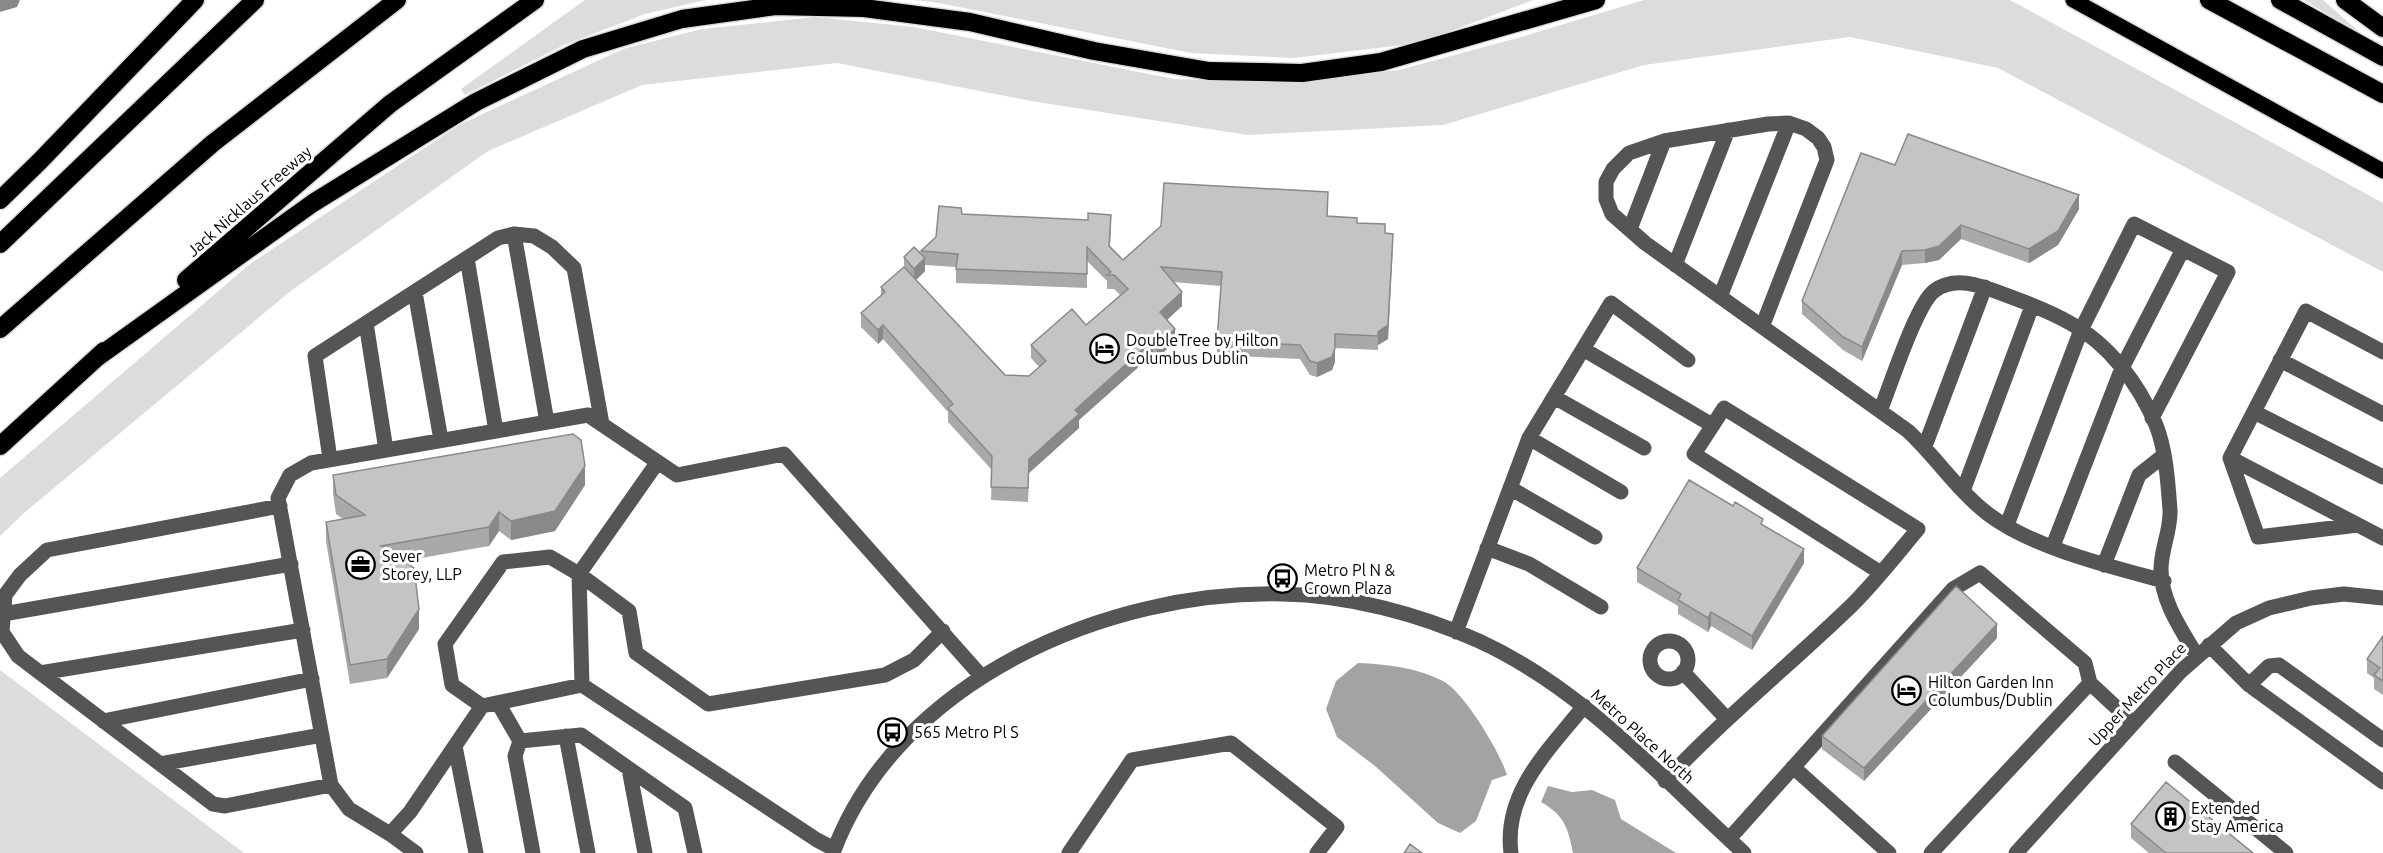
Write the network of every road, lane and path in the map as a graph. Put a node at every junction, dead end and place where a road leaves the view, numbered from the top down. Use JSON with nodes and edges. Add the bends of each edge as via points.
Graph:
{"nodes":[{"id":1,"x":195,"y":0,"type":"edge"},
{"id":2,"x":255,"y":0,"type":"edge"},
{"id":3,"x":397,"y":0,"type":"edge"},
{"id":4,"x":535,"y":0,"type":"edge"},
{"id":5,"x":1596,"y":0,"type":"edge"},
{"id":6,"x":2073,"y":0,"type":"edge"},
{"id":7,"x":2209,"y":0,"type":"edge"},
{"id":8,"x":2280,"y":0,"type":"edge"},
{"id":9,"x":2345,"y":0,"type":"edge"},
{"id":10,"x":2383,"y":28,"type":"edge"},
{"id":11,"x":2383,"y":57,"type":"edge"},
{"id":12,"x":2383,"y":93,"type":"edge"},
{"id":13,"x":1789,"y":123,"type":"junction"},
{"id":14,"x":1728,"y":130,"type":"junction"},
{"id":15,"x":1664,"y":141,"type":"junction"},
{"id":16,"x":2383,"y":171,"type":"edge"},
{"id":17,"x":0,"y":200,"type":"edge"},
{"id":18,"x":1630,"y":229,"type":"junction"},
{"id":19,"x":514,"y":234,"type":"junction"},
{"id":20,"x":0,"y":244,"type":"edge"},
{"id":21,"x":2183,"y":249,"type":"junction"},
{"id":22,"x":467,"y":258,"type":"junction"},
{"id":23,"x":1675,"y":265,"type":"junction"},
{"id":24,"x":1985,"y":287,"type":"junction"},
{"id":25,"x":415,"y":292,"type":"junction"},
{"id":26,"x":1720,"y":297,"type":"junction"},
{"id":27,"x":2032,"y":306,"type":"junction"},
{"id":28,"x":366,"y":323,"type":"junction"},
{"id":29,"x":1762,"y":327,"type":"junction"},
{"id":30,"x":0,"y":329,"type":"edge"},
{"id":31,"x":2081,"y":330,"type":"junction"},
{"id":32,"x":1583,"y":350,"type":"junction"},
{"id":33,"x":2383,"y":352,"type":"edge"},
{"id":34,"x":95,"y":359,"type":"junction"},
{"id":35,"x":1688,"y":360,"type":"dead end"},
{"id":36,"x":2280,"y":360,"type":"junction"},
{"id":37,"x":2122,"y":368,"type":"junction"},
{"id":38,"x":1554,"y":397,"type":"junction"},
{"id":39,"x":1880,"y":411,"type":"junction"},
{"id":40,"x":2254,"y":412,"type":"junction"},
{"id":41,"x":2383,"y":414,"type":"edge"},
{"id":42,"x":2152,"y":418,"type":"junction"},
{"id":43,"x":547,"y":422,"type":"junction"},
{"id":44,"x":602,"y":424,"type":"junction"},
{"id":45,"x":1712,"y":426,"type":"junction"},
{"id":46,"x":496,"y":431,"type":"junction"},
{"id":47,"x":1529,"y":438,"type":"junction"},
{"id":48,"x":441,"y":440,"type":"junction"},
{"id":49,"x":0,"y":446,"type":"edge"},
{"id":50,"x":1925,"y":446,"type":"junction"},
{"id":51,"x":1644,"y":448,"type":"dead end"},
{"id":52,"x":386,"y":450,"type":"junction"},
{"id":53,"x":2163,"y":456,"type":"junction"},
{"id":54,"x":2230,"y":458,"type":"junction"},
{"id":55,"x":330,"y":459,"type":"junction"},
{"id":56,"x":657,"y":463,"type":"junction"},
{"id":57,"x":2383,"y":477,"type":"edge"},
{"id":58,"x":1510,"y":488,"type":"junction"},
{"id":59,"x":1963,"y":491,"type":"junction"},
{"id":60,"x":1621,"y":492,"type":"dead end"},
{"id":61,"x":280,"y":506,"type":"junction"},
{"id":62,"x":2007,"y":525,"type":"junction"},
{"id":63,"x":2358,"y":525,"type":"junction"},
{"id":64,"x":1595,"y":537,"type":"dead end"},
{"id":65,"x":2383,"y":538,"type":"edge"},
{"id":66,"x":2053,"y":546,"type":"junction"},
{"id":67,"x":1487,"y":548,"type":"junction"},
{"id":68,"x":291,"y":564,"type":"junction"},
{"id":69,"x":2104,"y":565,"type":"junction"},
{"id":70,"x":1881,"y":573,"type":"junction"},
{"id":71,"x":579,"y":574,"type":"junction"},
{"id":72,"x":2164,"y":581,"type":"junction"},
{"id":73,"x":2383,"y":598,"type":"edge"},
{"id":74,"x":1601,"y":607,"type":"dead end"},
{"id":75,"x":3,"y":614,"type":"junction"},
{"id":76,"x":303,"y":630,"type":"junction"},
{"id":77,"x":943,"y":631,"type":"junction"},
{"id":78,"x":1456,"y":632,"type":"junction"},
{"id":79,"x":2209,"y":645,"type":"junction"},
{"id":80,"x":2197,"y":656,"type":"junction"},
{"id":81,"x":1683,"y":672,"type":"dead end"},
{"id":82,"x":40,"y":673,"type":"junction"},
{"id":83,"x":982,"y":677,"type":"junction"},
{"id":84,"x":312,"y":679,"type":"junction"},
{"id":85,"x":2090,"y":683,"type":"junction"},
{"id":86,"x":582,"y":684,"type":"junction"},
{"id":87,"x":2249,"y":685,"type":"junction"},
{"id":88,"x":498,"y":703,"type":"junction"},
{"id":89,"x":482,"y":706,"type":"junction"},
{"id":90,"x":1584,"y":706,"type":"junction"},
{"id":91,"x":1727,"y":719,"type":"junction"},
{"id":92,"x":103,"y":721,"type":"junction"},
{"id":93,"x":2133,"y":723,"type":"junction"},
{"id":94,"x":322,"y":735,"type":"junction"},
{"id":95,"x":566,"y":736,"type":"junction"},
{"id":96,"x":2383,"y":740,"type":"edge"},
{"id":97,"x":520,"y":741,"type":"junction"},
{"id":98,"x":455,"y":746,"type":"junction"},
{"id":99,"x":2175,"y":762,"type":"dead end"},
{"id":100,"x":160,"y":764,"type":"junction"},
{"id":101,"x":1793,"y":767,"type":"junction"},
{"id":102,"x":629,"y":769,"type":"junction"},
{"id":103,"x":1665,"y":781,"type":"junction"},
{"id":104,"x":2383,"y":782,"type":"edge"},
{"id":105,"x":332,"y":785,"type":"junction"},
{"id":106,"x":390,"y":834,"type":"junction"},
{"id":107,"x":1729,"y":839,"type":"junction"},
{"id":108,"x":834,"y":851,"type":"edge"},
{"id":109,"x":416,"y":853,"type":"edge"},
{"id":110,"x":476,"y":853,"type":"edge"},
{"id":111,"x":533,"y":853,"type":"edge"},
{"id":112,"x":588,"y":853,"type":"edge"},
{"id":113,"x":645,"y":853,"type":"edge"},
{"id":114,"x":695,"y":853,"type":"edge"},
{"id":115,"x":1069,"y":853,"type":"edge"},
{"id":116,"x":1317,"y":853,"type":"edge"},
{"id":117,"x":1511,"y":853,"type":"edge"},
{"id":118,"x":1744,"y":853,"type":"edge"},
{"id":119,"x":1889,"y":853,"type":"edge"},
{"id":120,"x":1931,"y":853,"type":"edge"},
{"id":121,"x":2016,"y":853,"type":"edge"},
{"id":122,"x":2286,"y":853,"type":"edge"}],
"edges":[{"from":1,"to":17,"type":"highway"},
{"from":2,"to":20,"type":"highway"},
{"from":3,"to":30,"type":"highway","via":[[213,143]]},
{"from":4,"to":34,"type":"highway","name":"Jack Nicklaus Freeway","via":[[390,104]]},
{"from":5,"to":34,"type":"highway","via":[[1381,62],[1302,73],[1209,71],[1094,51],[970,22],[864,8],[775,6],[682,19],[584,49],[476,102],[313,203]]},
{"from":6,"to":16,"type":"main road"},
{"from":7,"to":12,"type":"highway"},
{"from":8,"to":11,"type":"highway"},
{"from":9,"to":10,"type":"highway"},
{"from":13,"to":14,"type":"street"},
{"from":13,"to":26,"type":"street"},
{"from":13,"to":29,"type":"street","via":[[1818,138],[1827,160]]},
{"from":14,"to":15,"type":"street"},
{"from":14,"to":23,"type":"street"},
{"from":15,"to":18,"type":"street"},
{"from":15,"to":18,"type":"street","via":[[1629,153],[1606,182],[1606,199],[1612,214]]},
{"from":18,"to":23,"type":"street"},
{"from":19,"to":22,"type":"street","via":[[498,238]]},
{"from":19,"to":43,"type":"street"},
{"from":19,"to":44,"type":"street","via":[[534,236],[574,268]]},
{"from":21,"to":31,"type":"street","via":[[2134,224]]},
{"from":21,"to":37,"type":"street"},
{"from":21,"to":42,"type":"street","via":[[2228,272]]},
{"from":22,"to":25,"type":"street"},
{"from":22,"to":46,"type":"street"},
{"from":23,"to":26,"type":"street"},
{"from":24,"to":27,"type":"street"},
{"from":24,"to":39,"type":"street","via":[[1952,284],[1934,291],[1920,310]]},
{"from":24,"to":50,"type":"street"},
{"from":25,"to":28,"type":"street"},
{"from":25,"to":48,"type":"street"},
{"from":26,"to":29,"type":"street"},
{"from":27,"to":31,"type":"street"},
{"from":27,"to":59,"type":"street"},
{"from":28,"to":52,"type":"street"},
{"from":28,"to":55,"type":"street","via":[[315,356]]},
{"from":29,"to":39,"type":"street"},
{"from":31,"to":37,"type":"street","via":[[2101,344]]},
{"from":31,"to":62,"type":"street"},
{"from":32,"to":35,"type":"street","via":[[1611,303]]},
{"from":32,"to":38,"type":"street"},
{"from":32,"to":45,"type":"street"},
{"from":33,"to":36,"type":"street","via":[[2306,310]]},
{"from":34,"to":49,"type":"highway","name":"Jack Nicklaus Freeway"},
{"from":36,"to":40,"type":"street"},
{"from":36,"to":41,"type":"street"},
{"from":37,"to":42,"type":"street"},
{"from":37,"to":66,"type":"street"},
{"from":38,"to":47,"type":"street"},
{"from":38,"to":51,"type":"street"},
{"from":39,"to":50,"type":"street"},
{"from":40,"to":54,"type":"street"},
{"from":40,"to":57,"type":"street"},
{"from":42,"to":53,"type":"street"},
{"from":43,"to":44,"type":"street","via":[[588,415]]},
{"from":43,"to":46,"type":"street"},
{"from":44,"to":56,"type":"street"},
{"from":45,"to":70,"type":"street","via":[[1694,454]]},
{"from":45,"to":70,"type":"street","via":[[1724,408],[1918,529]]},
{"from":46,"to":48,"type":"street"},
{"from":47,"to":58,"type":"street"},
{"from":47,"to":60,"type":"street"},
{"from":48,"to":52,"type":"street"},
{"from":50,"to":59,"type":"street"},
{"from":52,"to":55,"type":"street"},
{"from":53,"to":69,"type":"street","via":[[2139,475]]},
{"from":53,"to":72,"type":"street","via":[[2170,513],[2161,569]]},
{"from":54,"to":63,"type":"street"},
{"from":54,"to":63,"type":"street","via":[[2258,537]]},
{"from":55,"to":61,"type":"street","via":[[311,463],[290,475],[278,498]]},
{"from":56,"to":71,"type":"street"},
{"from":56,"to":77,"type":"street","via":[[677,475],[784,454]]},
{"from":58,"to":64,"type":"street"},
{"from":58,"to":67,"type":"street"},
{"from":59,"to":62,"type":"street"},
{"from":61,"to":68,"type":"street"},
{"from":61,"to":75,"type":"street","via":[[47,550],[5,595]]},
{"from":62,"to":66,"type":"street"},
{"from":63,"to":65,"type":"street"},
{"from":66,"to":69,"type":"street"},
{"from":67,"to":74,"type":"street","via":[[1530,564]]},
{"from":67,"to":78,"type":"street"},
{"from":68,"to":75,"type":"street"},
{"from":68,"to":76,"type":"street"},
{"from":69,"to":72,"type":"street"},
{"from":70,"to":91,"type":"street","via":[[1853,604]]},
{"from":71,"to":77,"type":"street","via":[[629,610],[636,653],[708,704],[885,675],[914,660]]},
{"from":71,"to":86,"type":"street"},
{"from":71,"to":89,"type":"street","via":[[550,557],[503,562],[445,644],[452,685]]},
{"from":72,"to":80,"type":"street","via":[[2169,608]]},
{"from":73,"to":79,"type":"street","name":"Upper Metro Place","via":[[2344,594],[2270,608],[2236,623]]},
{"from":75,"to":82,"type":"street","via":[[2,632],[18,657]]},
{"from":76,"to":82,"type":"street"},
{"from":76,"to":84,"type":"street"},
{"from":77,"to":83,"type":"street"},
{"from":78,"to":83,"type":"street","name":"Metro Place North","via":[[1406,615],[1340,600],[1240,594],[1131,611],[1039,644]]},
{"from":78,"to":90,"type":"street","name":"Metro Place North","via":[[1538,672]]},
{"from":79,"to":80,"type":"street","name":"Upper Metro Place"},
{"from":79,"to":87,"type":"street"},
{"from":80,"to":93,"type":"street","name":"Upper Metro Place"},
{"from":81,"to":91,"type":"street"},
{"from":82,"to":92,"type":"street"},
{"from":83,"to":108,"type":"street","name":"Metro Place North","via":[[954,696],[884,763],[857,804]]},
{"from":84,"to":92,"type":"street"},
{"from":84,"to":94,"type":"street"},
{"from":85,"to":93,"type":"street"},
{"from":85,"to":101,"type":"street","via":[[2085,663],[1980,573],[1953,589]]},
{"from":85,"to":120,"type":"street"},
{"from":86,"to":88,"type":"street"},
{"from":86,"to":108,"type":"street"},
{"from":87,"to":96,"type":"street","via":[[2269,666],[2288,670]]},
{"from":87,"to":104,"type":"street"},
{"from":88,"to":89,"type":"street"},
{"from":88,"to":97,"type":"street"},
{"from":89,"to":98,"type":"street"},
{"from":90,"to":103,"type":"street","name":"Metro Place North"},
{"from":90,"to":117,"type":"street","via":[[1522,788],[1512,823]]},
{"from":91,"to":103,"type":"street"},
{"from":92,"to":100,"type":"street"},
{"from":93,"to":121,"type":"street","name":"Upper Metro Place"},
{"from":94,"to":100,"type":"street"},
{"from":94,"to":105,"type":"street"},
{"from":95,"to":97,"type":"street"},
{"from":95,"to":102,"type":"street","via":[[581,735]]},
{"from":95,"to":112,"type":"street"},
{"from":97,"to":111,"type":"street","via":[[515,756]]},
{"from":98,"to":106,"type":"street","via":[[410,812]]},
{"from":98,"to":110,"type":"street"},
{"from":99,"to":122,"type":"street"},
{"from":100,"to":105,"type":"street","via":[[213,804],[225,806]]},
{"from":101,"to":107,"type":"street"},
{"from":101,"to":119,"type":"street"},
{"from":102,"to":113,"type":"street"},
{"from":102,"to":114,"type":"street","via":[[685,808]]},
{"from":103,"to":107,"type":"street","name":"Metro Place North"},
{"from":105,"to":106,"type":"street","via":[[349,809]]},
{"from":106,"to":109,"type":"street"},
{"from":107,"to":118,"type":"street","name":"Metro Place North"},
{"from":115,"to":116,"type":"street","via":[[1132,760],[1231,743],[1337,826]]}]}
